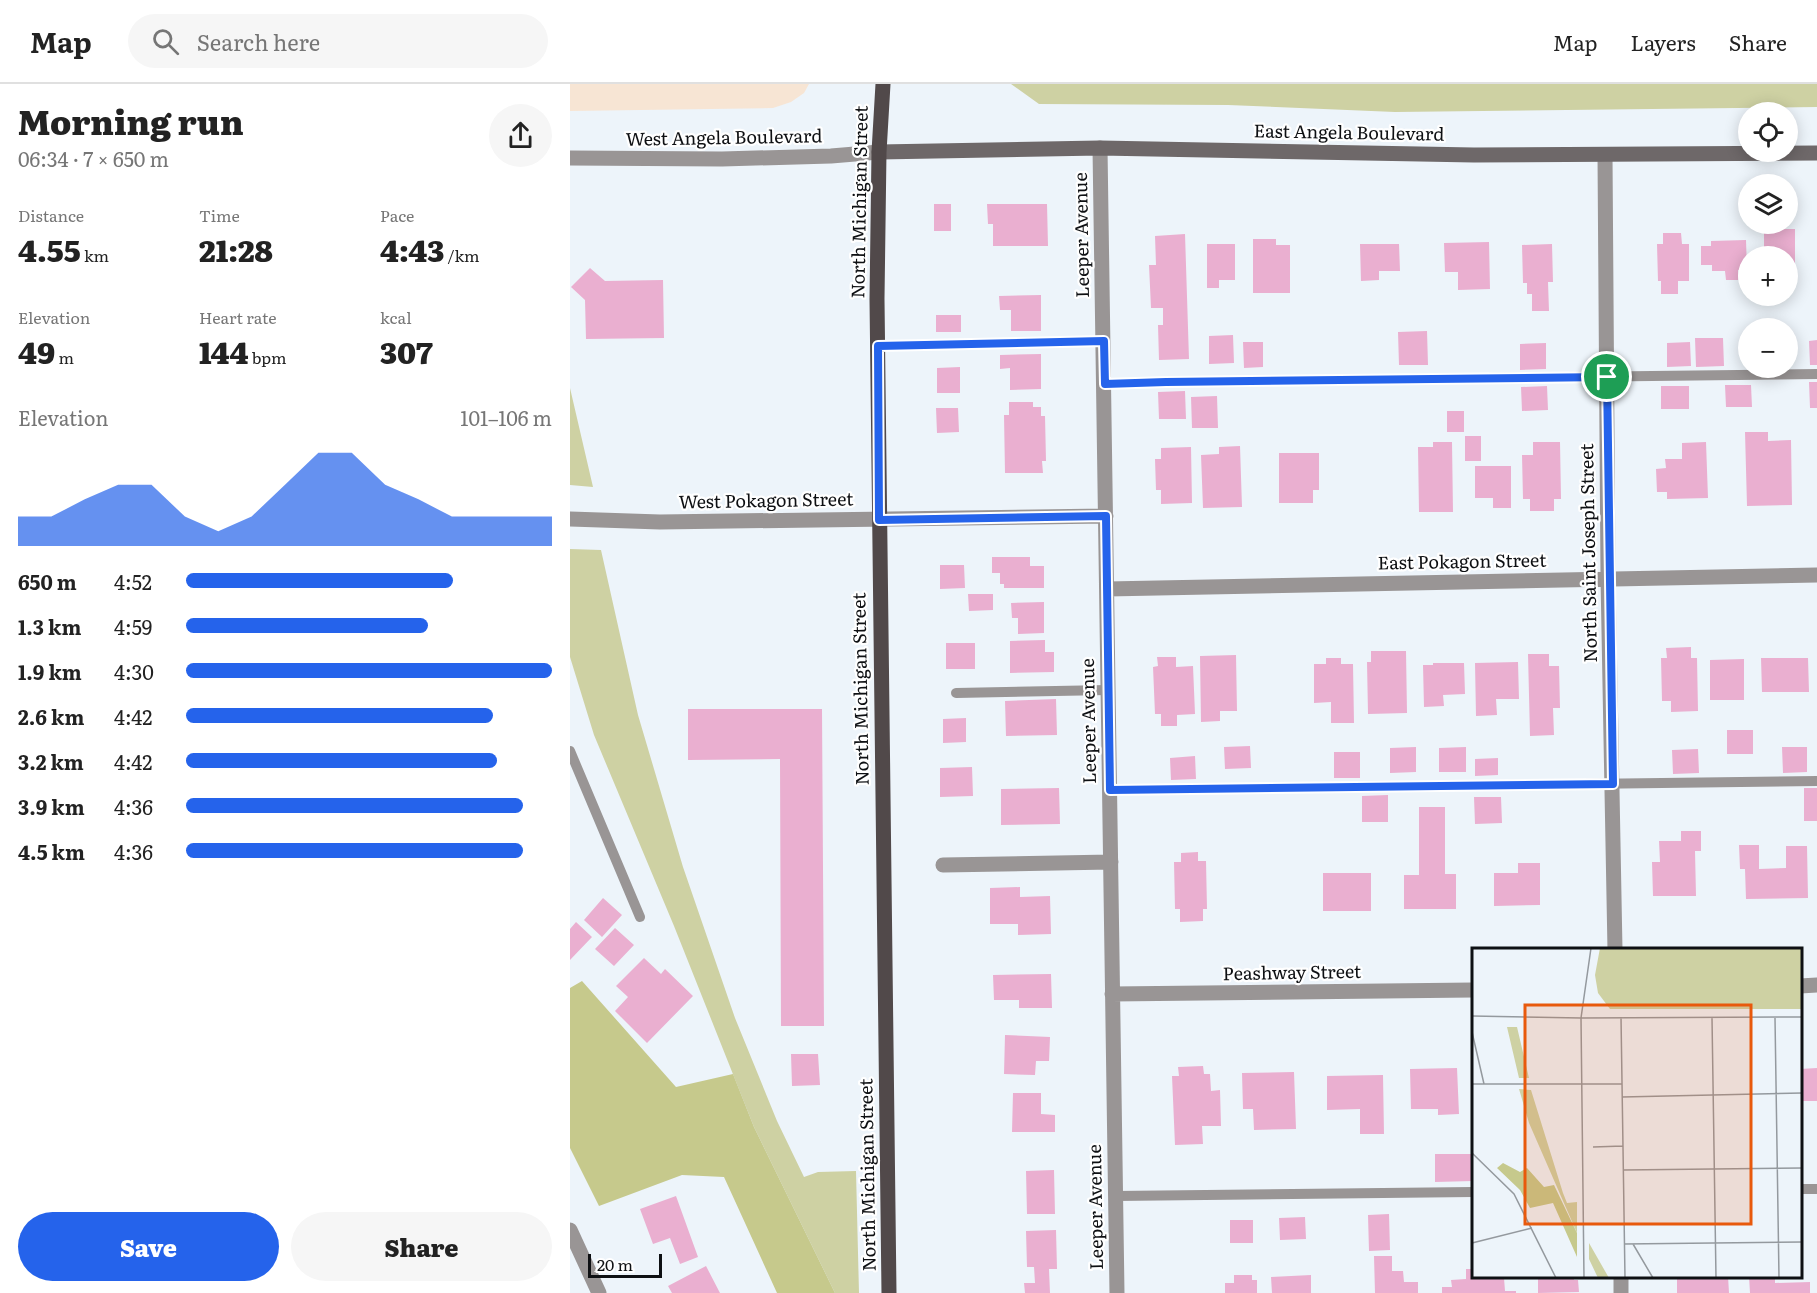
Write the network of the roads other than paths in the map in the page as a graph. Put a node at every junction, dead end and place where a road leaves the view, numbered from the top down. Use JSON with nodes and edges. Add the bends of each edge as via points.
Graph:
{"nodes":[{"id":1,"x":883,"y":84,"type":"edge"},
{"id":2,"x":1100,"y":148,"type":"junction"},
{"id":3,"x":879,"y":152,"type":"junction"},
{"id":4,"x":1817,"y":153,"type":"edge"},
{"id":5,"x":1605,"y":155,"type":"junction"},
{"id":6,"x":570,"y":158,"type":"edge"},
{"id":7,"x":1104,"y":341,"type":"junction"},
{"id":8,"x":878,"y":346,"type":"junction"},
{"id":9,"x":1817,"y":374,"type":"edge"},
{"id":10,"x":1607,"y":377,"type":"junction"},
{"id":11,"x":1105,"y":384,"type":"junction"},
{"id":12,"x":1106,"y":516,"type":"junction"},
{"id":13,"x":570,"y":519,"type":"edge"},
{"id":14,"x":879,"y":520,"type":"junction"},
{"id":15,"x":1817,"y":575,"type":"edge"},
{"id":16,"x":1608,"y":578,"type":"junction"},
{"id":17,"x":1107,"y":589,"type":"junction"},
{"id":18,"x":1108,"y":690,"type":"junction"},
{"id":19,"x":956,"y":693,"type":"dead end"},
{"id":20,"x":570,"y":751,"type":"edge"},
{"id":21,"x":1817,"y":781,"type":"edge"},
{"id":22,"x":1613,"y":784,"type":"junction"},
{"id":23,"x":1110,"y":790,"type":"junction"},
{"id":24,"x":1111,"y":862,"type":"junction"},
{"id":25,"x":944,"y":864,"type":"dead end"},
{"id":26,"x":640,"y":917,"type":"dead end"},
{"id":27,"x":1615,"y":948,"type":"edge"},
{"id":28,"x":1817,"y":985,"type":"edge"},
{"id":29,"x":1802,"y":986,"type":"edge"},
{"id":30,"x":1472,"y":990,"type":"edge"},
{"id":31,"x":1112,"y":994,"type":"junction"},
{"id":32,"x":1817,"y":1189,"type":"edge"},
{"id":33,"x":1802,"y":1190,"type":"edge"},
{"id":34,"x":1472,"y":1192,"type":"edge"},
{"id":35,"x":1116,"y":1196,"type":"junction"},
{"id":36,"x":570,"y":1230,"type":"edge"},
{"id":37,"x":599,"y":1293,"type":"edge"},
{"id":38,"x":889,"y":1293,"type":"edge"},
{"id":39,"x":1117,"y":1293,"type":"edge"}],
"edges":[{"from":1,"to":3,"type":"main road","name":"North Michigan Street"},
{"from":2,"to":3,"type":"main road","name":"East Angela Boulevard"},
{"from":2,"to":5,"type":"main road","name":"East Angela Boulevard"},
{"from":2,"to":7,"type":"street","name":"Leeper Avenue"},
{"from":3,"to":6,"type":"street","name":"West Angela Boulevard","via":[[722,159]]},
{"from":3,"to":8,"type":"main road","name":"North Michigan Street"},
{"from":4,"to":5,"type":"main road","name":"East Angela Boulevard"},
{"from":5,"to":10,"type":"street","name":"North Saint Joseph Street"},
{"from":7,"to":8,"type":"lane"},
{"from":7,"to":11,"type":"street","name":"Leeper Avenue"},
{"from":8,"to":14,"type":"main road","name":"North Michigan Street"},
{"from":9,"to":10,"type":"lane"},
{"from":10,"to":11,"type":"lane"},
{"from":10,"to":16,"type":"street","name":"North Saint Joseph Street"},
{"from":11,"to":12,"type":"street","name":"Leeper Avenue"},
{"from":12,"to":14,"type":"street","name":"West Pokagon Street"},
{"from":12,"to":17,"type":"street","name":"Leeper Avenue"},
{"from":13,"to":14,"type":"street","name":"West Pokagon Street"},
{"from":14,"to":38,"type":"main road","name":"North Michigan Street"},
{"from":15,"to":16,"type":"street","name":"East Pokagon Street"},
{"from":16,"to":17,"type":"street","name":"East Pokagon Street"},
{"from":16,"to":22,"type":"street","name":"North Saint Joseph Street"},
{"from":17,"to":18,"type":"street","name":"Leeper Avenue"},
{"from":18,"to":19,"type":"lane"},
{"from":18,"to":23,"type":"street","name":"Leeper Avenue"},
{"from":20,"to":26,"type":"lane"},
{"from":21,"to":22,"type":"lane"},
{"from":22,"to":23,"type":"lane"},
{"from":22,"to":27,"type":"street","name":"North Saint Joseph Street"},
{"from":23,"to":24,"type":"street","name":"Leeper Avenue"},
{"from":24,"to":25,"type":"street"},
{"from":24,"to":31,"type":"street","name":"Leeper Avenue"},
{"from":28,"to":29,"type":"street"},
{"from":30,"to":31,"type":"street","name":"Peashway Street"},
{"from":31,"to":35,"type":"street","name":"Leeper Avenue"},
{"from":32,"to":33,"type":"lane"},
{"from":34,"to":35,"type":"lane"},
{"from":35,"to":39,"type":"street","name":"Leeper Avenue"},
{"from":36,"to":37,"type":"street"}]}
